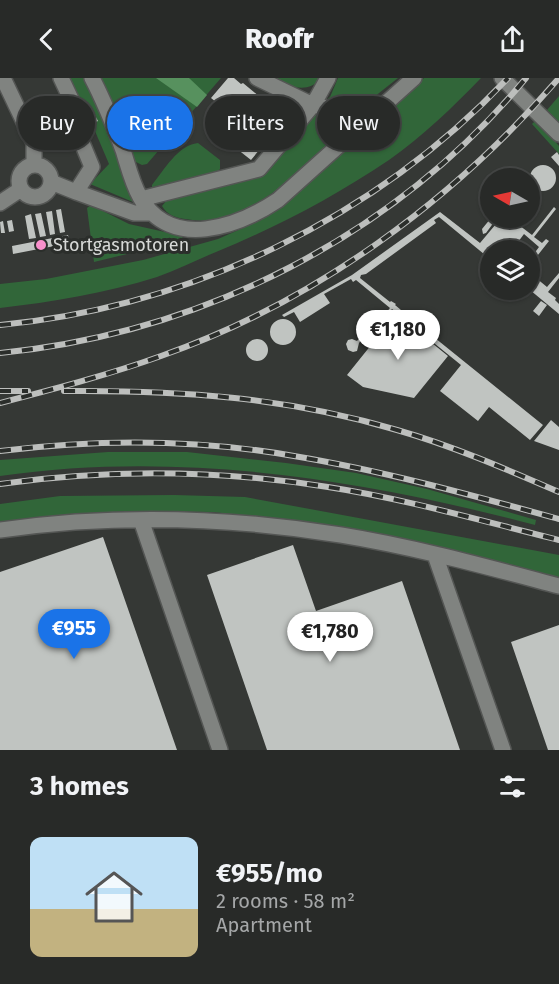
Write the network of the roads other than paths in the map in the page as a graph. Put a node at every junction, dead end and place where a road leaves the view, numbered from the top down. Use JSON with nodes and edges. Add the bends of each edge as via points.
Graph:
{"nodes":[{"id":1,"x":3,"y":78,"type":"edge"},
{"id":2,"x":61,"y":78,"type":"edge"},
{"id":3,"x":92,"y":78,"type":"edge"},
{"id":4,"x":257,"y":78,"type":"edge"},
{"id":5,"x":328,"y":78,"type":"edge"},
{"id":6,"x":414,"y":78,"type":"edge"},
{"id":7,"x":502,"y":78,"type":"edge"},
{"id":8,"x":394,"y":96,"type":"edge"},
{"id":9,"x":313,"y":105,"type":"junction"},
{"id":10,"x":317,"y":106,"type":"edge"},
{"id":11,"x":559,"y":134,"type":"edge"},
{"id":12,"x":335,"y":150,"type":"edge"},
{"id":13,"x":34,"y":164,"type":"junction"},
{"id":14,"x":51,"y":183,"type":"junction"},
{"id":15,"x":21,"y":189,"type":"junction"},
{"id":16,"x":76,"y":192,"type":"junction"},
{"id":17,"x":141,"y":199,"type":"junction"},
{"id":18,"x":0,"y":202,"type":"edge"},
{"id":19,"x":153,"y":213,"type":"junction"},
{"id":20,"x":141,"y":520,"type":"junction"},
{"id":21,"x":0,"y":530,"type":"edge"},
{"id":22,"x":435,"y":555,"type":"junction"},
{"id":23,"x":559,"y":586,"type":"edge"},
{"id":24,"x":220,"y":750,"type":"edge"},
{"id":25,"x":502,"y":750,"type":"edge"}],
"edges":[{"from":1,"to":13,"type":"street","via":[[34,143]]},
{"from":2,"to":16,"type":"street","via":[[79,116],[80,138],[92,167]]},
{"from":3,"to":17,"type":"street"},
{"from":4,"to":9,"type":"street"},
{"from":5,"to":9,"type":"street"},
{"from":6,"to":8,"type":"street"},
{"from":7,"to":11,"type":"street"},
{"from":9,"to":10,"type":"street"},
{"from":9,"to":17,"type":"street","via":[[260,169]]},
{"from":12,"to":19,"type":"street","via":[[258,213],[226,226],[197,230],[180,227]]},
{"from":13,"to":14,"type":"street","via":[[49,172]]},
{"from":13,"to":15,"type":"street","via":[[20,173]]},
{"from":14,"to":15,"type":"street","via":[[47,192],[38,197],[28,196]]},
{"from":14,"to":16,"type":"street"},
{"from":15,"to":18,"type":"street"},
{"from":16,"to":19,"type":"street","via":[[134,213]]},
{"from":17,"to":19,"type":"street"},
{"from":20,"to":21,"type":"street","via":[[68,522]]},
{"from":20,"to":22,"type":"street","via":[[297,529]]},
{"from":20,"to":24,"type":"street"},
{"from":22,"to":23,"type":"street"},
{"from":22,"to":25,"type":"street"}]}
